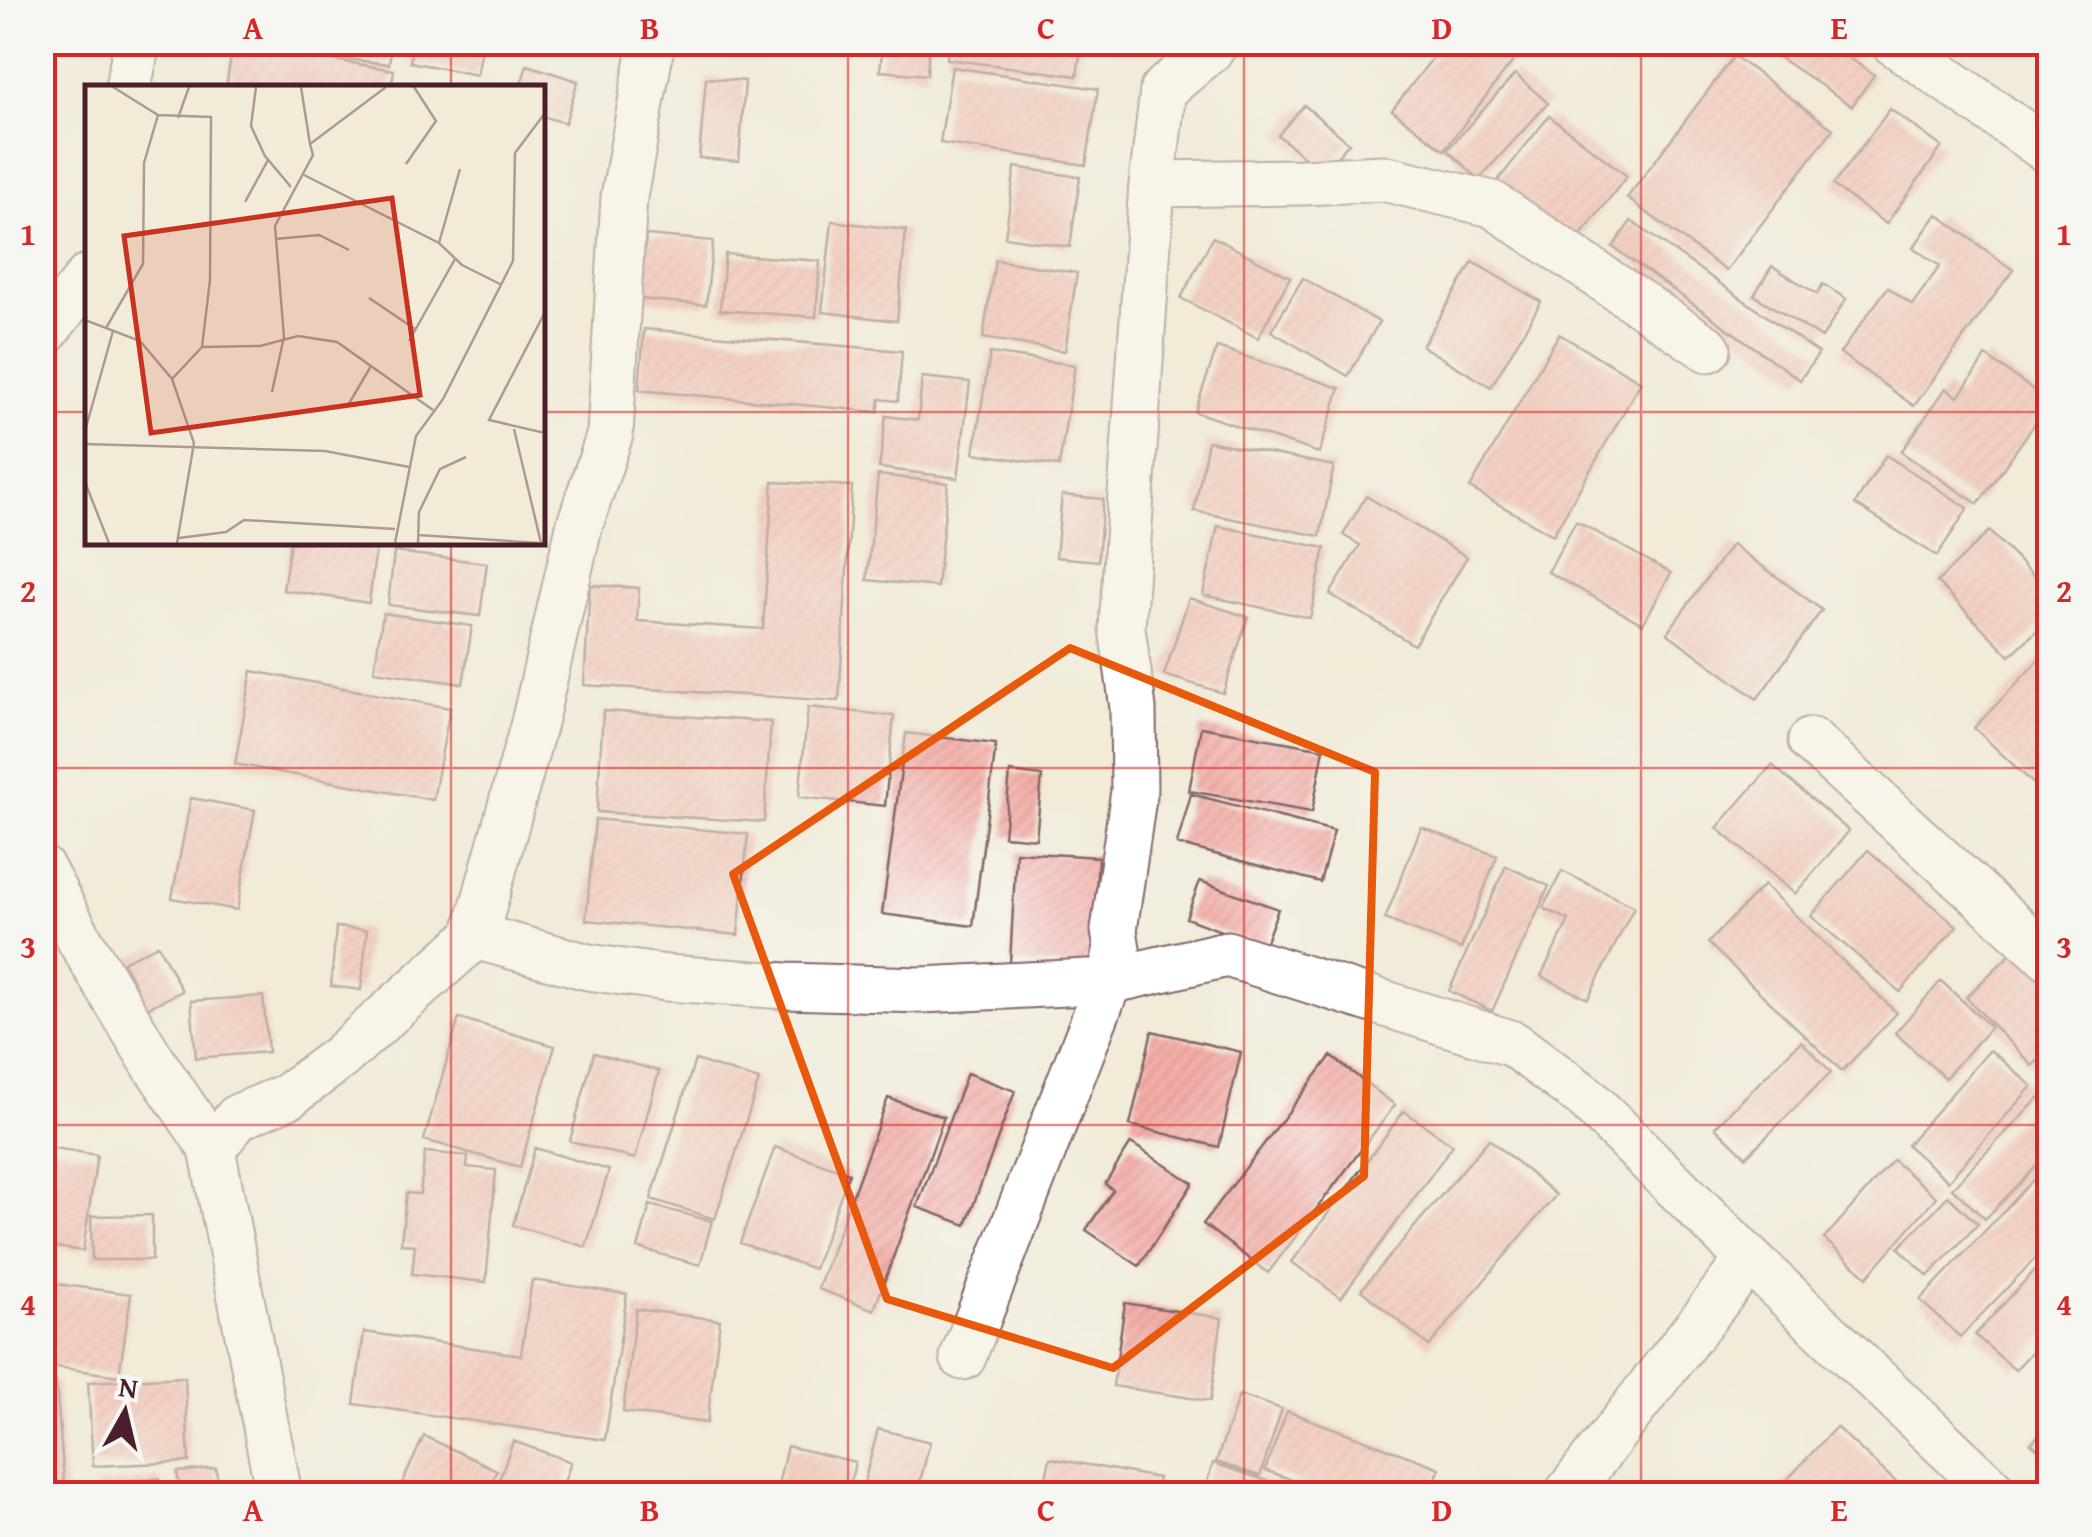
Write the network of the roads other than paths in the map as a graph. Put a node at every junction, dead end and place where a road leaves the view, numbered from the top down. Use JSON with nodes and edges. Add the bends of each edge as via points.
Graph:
{"nodes":[{"id":1,"x":137,"y":42,"type":"edge"},
{"id":2,"x":652,"y":42,"type":"edge"},
{"id":3,"x":1216,"y":42,"type":"edge"},
{"id":4,"x":1893,"y":42,"type":"edge"},
{"id":5,"x":129,"y":85,"type":"edge"},
{"id":6,"x":2050,"y":152,"type":"edge"},
{"id":7,"x":1152,"y":184,"type":"junction"},
{"id":8,"x":85,"y":281,"type":"edge"},
{"id":9,"x":42,"y":336,"type":"edge"},
{"id":10,"x":1708,"y":349,"type":"dead end"},
{"id":11,"x":1811,"y":741,"type":"dead end"},
{"id":12,"x":42,"y":869,"type":"edge"},
{"id":13,"x":475,"y":936,"type":"junction"},
{"id":14,"x":2050,"y":960,"type":"edge"},
{"id":15,"x":1110,"y":981,"type":"junction"},
{"id":16,"x":212,"y":1150,"type":"junction"},
{"id":17,"x":1749,"y":1259,"type":"junction"},
{"id":18,"x":963,"y":1358,"type":"dead end"},
{"id":19,"x":279,"y":1494,"type":"edge"},
{"id":20,"x":1567,"y":1494,"type":"edge"},
{"id":21,"x":1996,"y":1494,"type":"edge"}],
"edges":[{"from":1,"to":5,"type":"street"},
{"from":2,"to":13,"type":"street","via":[[624,197],[610,434],[579,528]]},
{"from":3,"to":7,"type":"street","via":[[1163,90]]},
{"from":4,"to":6,"type":"street"},
{"from":7,"to":10,"type":"street","via":[[1384,178],[1492,204]]},
{"from":7,"to":15,"type":"street","via":[[1122,628],[1133,708],[1134,791]]},
{"from":8,"to":9,"type":"street"},
{"from":11,"to":14,"type":"street"},
{"from":12,"to":16,"type":"street"},
{"from":13,"to":15,"type":"street","via":[[588,968],[666,978],[922,990]]},
{"from":13,"to":16,"type":"street","via":[[339,1058],[288,1096],[238,1118]]},
{"from":15,"to":17,"type":"street","via":[[1228,954],[1513,1044],[1585,1097]]},
{"from":15,"to":18,"type":"street"},
{"from":16,"to":19,"type":"street"},
{"from":17,"to":20,"type":"street"},
{"from":17,"to":21,"type":"street"}]}
